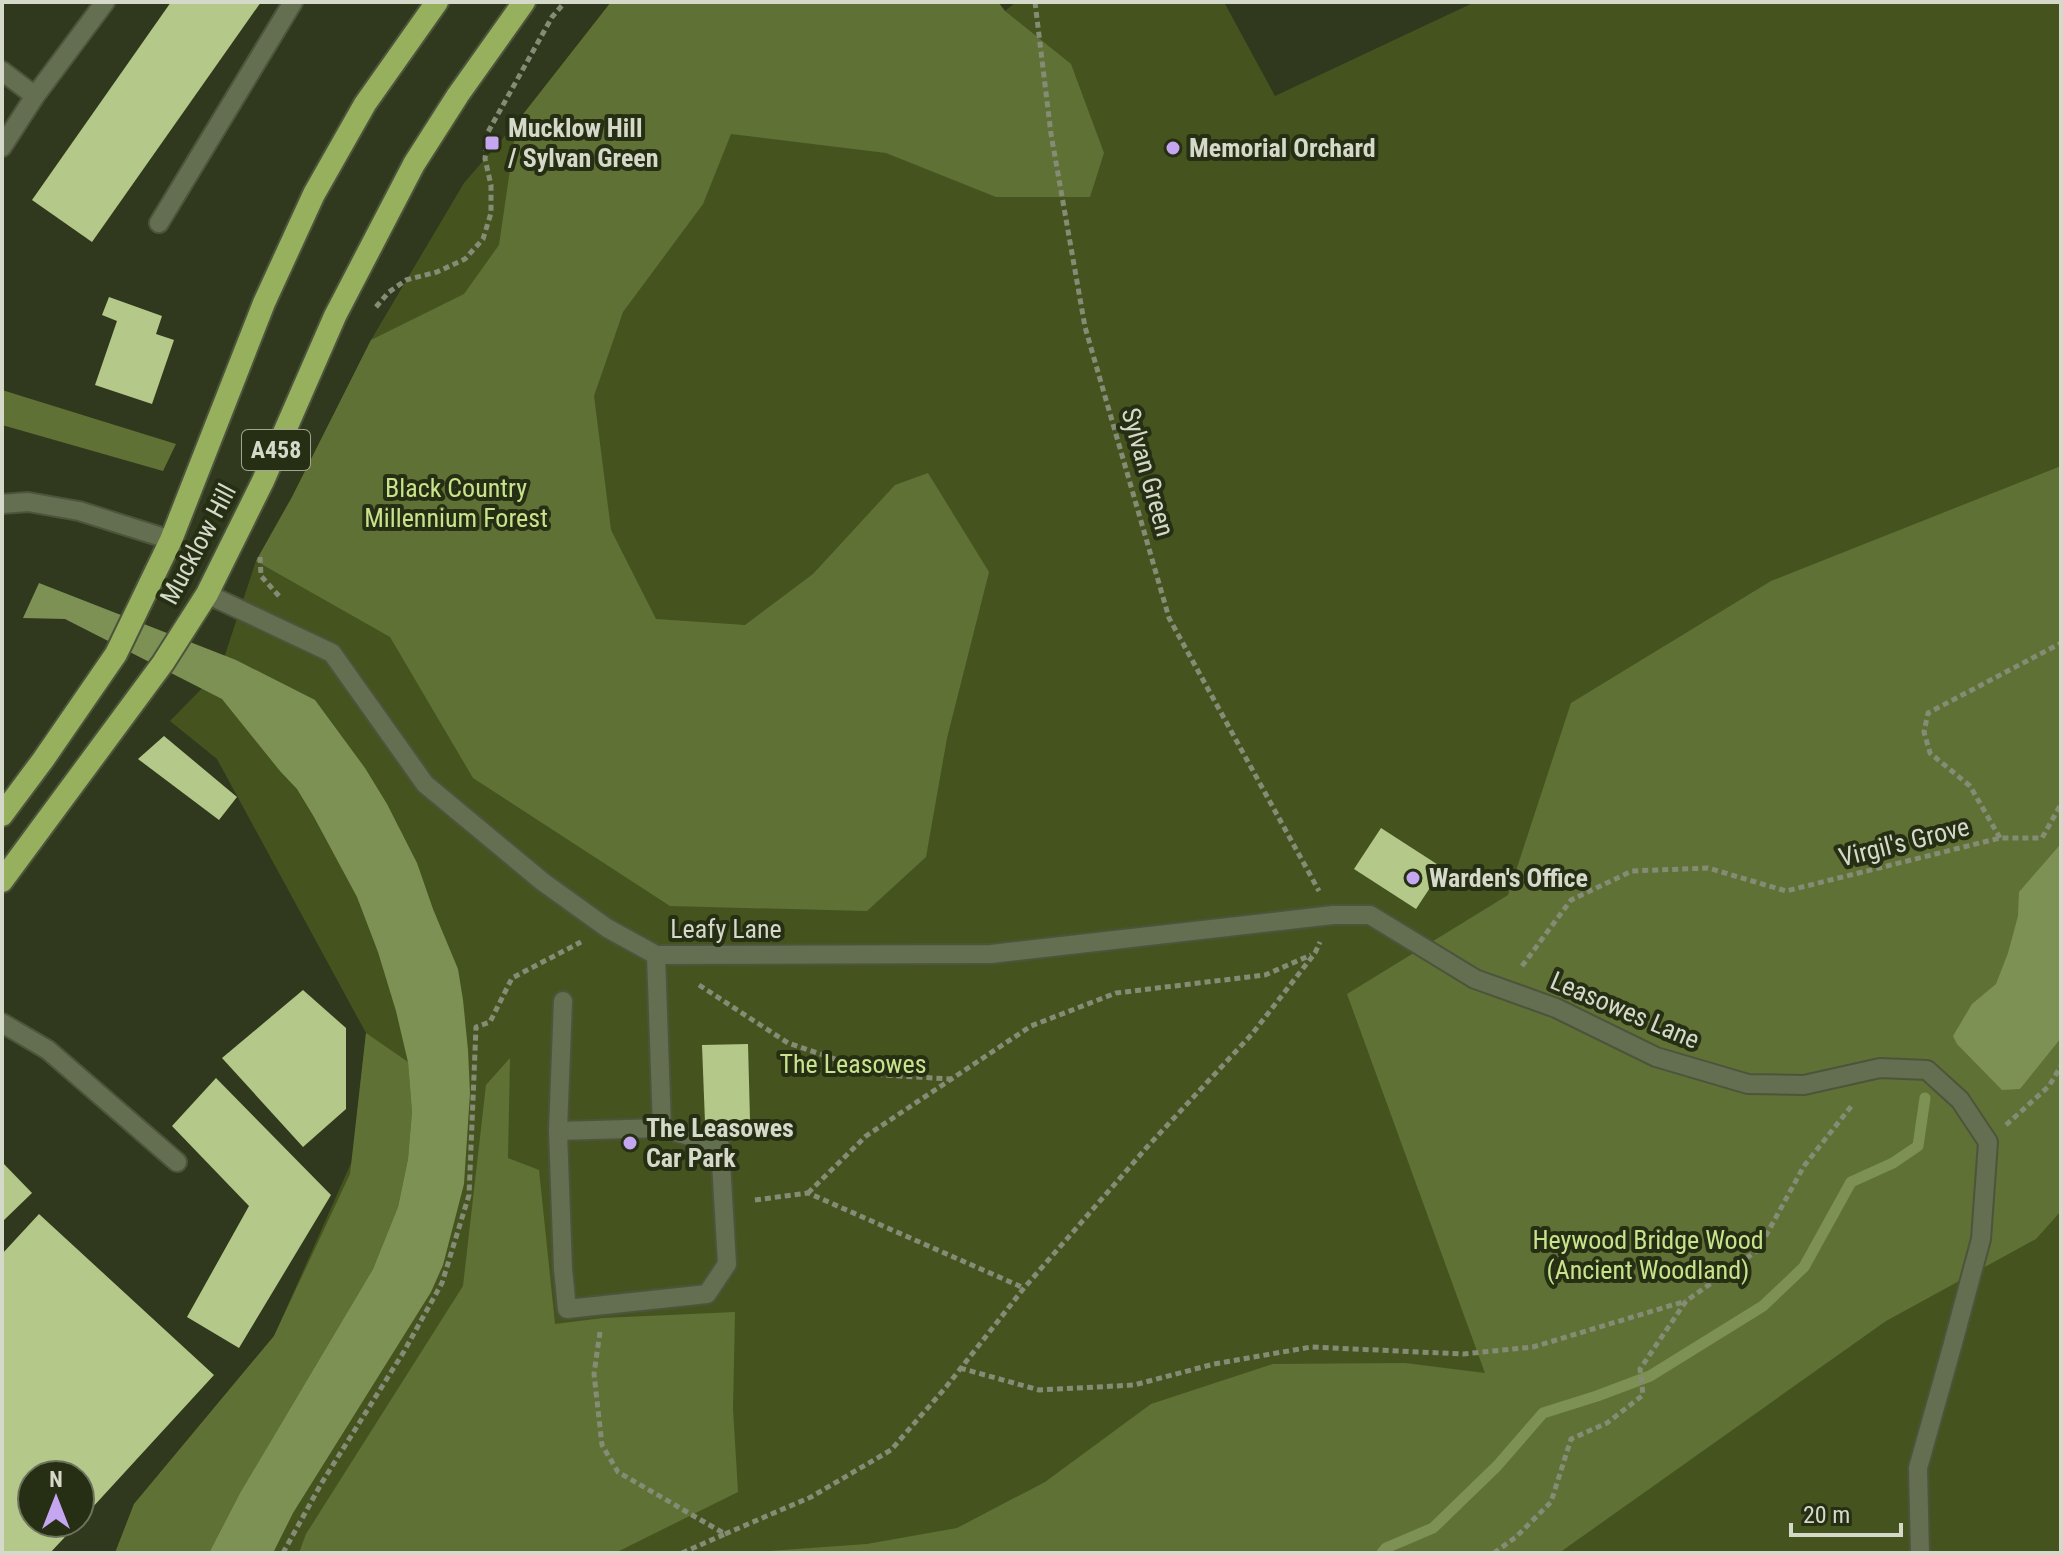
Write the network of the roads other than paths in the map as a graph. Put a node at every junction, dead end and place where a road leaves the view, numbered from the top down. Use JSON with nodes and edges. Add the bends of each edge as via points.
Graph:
{"nodes":[{"id":1,"x":105,"y":2,"type":"edge"},
{"id":2,"x":293,"y":2,"type":"edge"},
{"id":3,"x":437,"y":2,"type":"edge"},
{"id":4,"x":524,"y":2,"type":"edge"},
{"id":5,"x":2,"y":71,"type":"edge"},
{"id":6,"x":35,"y":96,"type":"junction"},
{"id":7,"x":2,"y":147,"type":"edge"},
{"id":8,"x":159,"y":223,"type":"dead end"},
{"id":9,"x":2,"y":504,"type":"edge"},
{"id":10,"x":171,"y":540,"type":"junction"},
{"id":11,"x":207,"y":594,"type":"junction"},
{"id":12,"x":2,"y":815,"type":"edge"},
{"id":13,"x":2,"y":881,"type":"edge"},
{"id":14,"x":1333,"y":915,"type":"joint"},
{"id":15,"x":656,"y":955,"type":"junction"},
{"id":16,"x":563,"y":1001,"type":"dead end"},
{"id":17,"x":2,"y":1023,"type":"edge"},
{"id":18,"x":662,"y":1128,"type":"junction"},
{"id":19,"x":558,"y":1131,"type":"junction"},
{"id":20,"x":177,"y":1162,"type":"dead end"},
{"id":21,"x":1920,"y":1553,"type":"edge"}],
"edges":[{"from":1,"to":6,"type":"lane"},
{"from":2,"to":8,"type":"lane"},
{"from":3,"to":10,"type":"highway","name":"Mucklow Hill","number":"A458","via":[[365,104],[314,194],[264,303]]},
{"from":4,"to":11,"type":"highway","name":"Mucklow Hill","number":"A458","via":[[414,164],[335,316]]},
{"from":5,"to":6,"type":"lane"},
{"from":6,"to":7,"type":"lane"},
{"from":9,"to":10,"type":"lane","via":[[28,502],[79,511]]},
{"from":10,"to":12,"type":"highway","name":"Mucklow Hill","number":"A458","via":[[116,654]]},
{"from":11,"to":13,"type":"highway","name":"Mucklow Hill","number":"A458","via":[[163,663]]},
{"from":11,"to":15,"type":"lane","name":"Leafy Lane","via":[[332,653],[425,784],[543,882]]},
{"from":14,"to":15,"type":"lane","name":"Leafy Lane","via":[[991,954]]},
{"from":14,"to":21,"type":"lane","name":"Leasowes Lane","via":[[1370,915],[1475,979],[1556,1008],[1656,1057],[1748,1084],[1804,1085],[1880,1068],[1927,1070],[1960,1100],[1988,1142],[1981,1239],[1918,1468]]},
{"from":15,"to":18,"type":"lane"},
{"from":16,"to":19,"type":"lane"},
{"from":17,"to":20,"type":"lane","via":[[48,1050]]},
{"from":18,"to":19,"type":"lane"},
{"from":18,"to":19,"type":"lane","via":[[720,1145],[727,1264],[707,1294],[567,1309]]}]}
